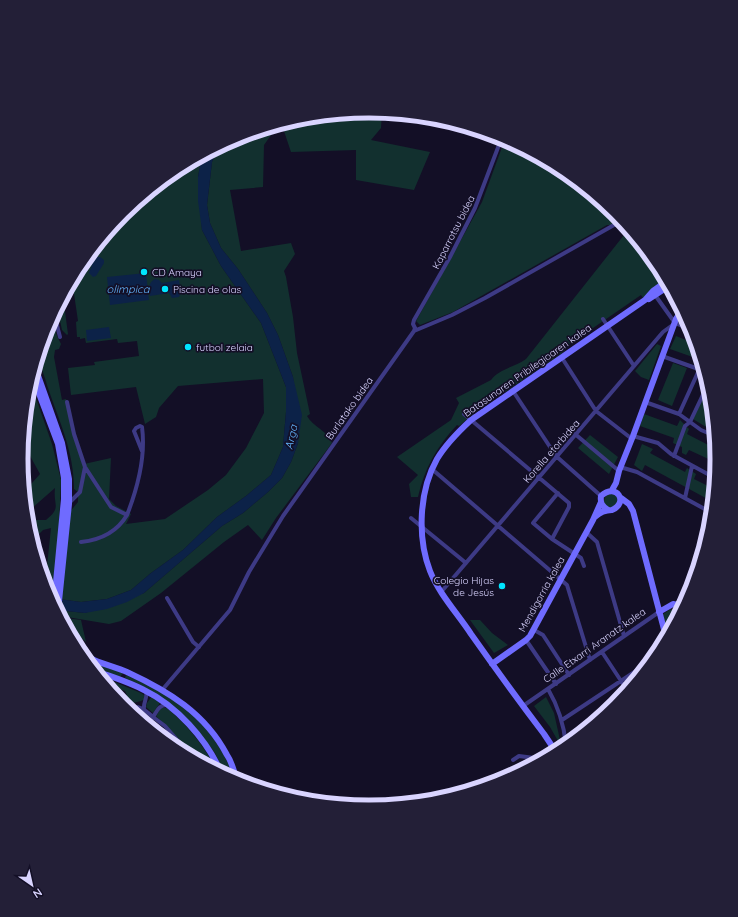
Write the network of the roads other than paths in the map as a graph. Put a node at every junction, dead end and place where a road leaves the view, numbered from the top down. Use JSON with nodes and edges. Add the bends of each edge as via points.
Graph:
{"nodes":[{"id":1,"x":500,"y":143,"type":"edge"},
{"id":2,"x":617,"y":225,"type":"edge"},
{"id":3,"x":663,"y":286,"type":"edge"},
{"id":4,"x":664,"y":288,"type":"edge"},
{"id":5,"x":656,"y":295,"type":"junction"},
{"id":6,"x":645,"y":300,"type":"junction"},
{"id":7,"x":678,"y":315,"type":"edge"},
{"id":8,"x":603,"y":319,"type":"dead end"},
{"id":9,"x":56,"y":323,"type":"edge"},
{"id":10,"x":675,"y":323,"type":"junction"},
{"id":11,"x":608,"y":326,"type":"junction"},
{"id":12,"x":683,"y":326,"type":"edge"},
{"id":13,"x":414,"y":331,"type":"junction"},
{"id":14,"x":60,"y":337,"type":"dead end"},
{"id":15,"x":662,"y":356,"type":"junction"},
{"id":16,"x":562,"y":358,"type":"junction"},
{"id":17,"x":634,"y":366,"type":"junction"},
{"id":18,"x":698,"y":370,"type":"edge"},
{"id":19,"x":698,"y":371,"type":"edge"},
{"id":20,"x":38,"y":377,"type":"edge"},
{"id":21,"x":36,"y":386,"type":"edge"},
{"id":22,"x":512,"y":391,"type":"junction"},
{"id":23,"x":703,"y":394,"type":"edge"},
{"id":24,"x":67,"y":402,"type":"dead end"},
{"id":25,"x":646,"y":402,"type":"junction"},
{"id":26,"x":596,"y":411,"type":"junction"},
{"id":27,"x":464,"y":414,"type":"dead end"},
{"id":28,"x":679,"y":414,"type":"junction"},
{"id":29,"x":471,"y":420,"type":"junction"},
{"id":30,"x":690,"y":422,"type":"junction"},
{"id":31,"x":709,"y":433,"type":"edge"},
{"id":32,"x":575,"y":434,"type":"junction"},
{"id":33,"x":632,"y":437,"type":"junction"},
{"id":34,"x":142,"y":450,"type":"junction"},
{"id":35,"x":556,"y":456,"type":"junction"},
{"id":36,"x":674,"y":456,"type":"junction"},
{"id":37,"x":692,"y":466,"type":"junction"},
{"id":38,"x":85,"y":467,"type":"junction"},
{"id":39,"x":619,"y":469,"type":"junction"},
{"id":40,"x":433,"y":470,"type":"junction"},
{"id":41,"x":709,"y":475,"type":"edge"},
{"id":42,"x":539,"y":476,"type":"junction"},
{"id":43,"x":558,"y":493,"type":"junction"},
{"id":44,"x":69,"y":494,"type":"junction"},
{"id":45,"x":617,"y":497,"type":"junction"},
{"id":46,"x":685,"y":498,"type":"junction"},
{"id":47,"x":601,"y":499,"type":"junction"},
{"id":48,"x":69,"y":504,"type":"junction"},
{"id":49,"x":608,"y":510,"type":"junction"},
{"id":50,"x":706,"y":510,"type":"edge"},
{"id":51,"x":127,"y":515,"type":"junction"},
{"id":52,"x":411,"y":518,"type":"dead end"},
{"id":53,"x":593,"y":520,"type":"junction"},
{"id":54,"x":422,"y":526,"type":"junction"},
{"id":55,"x":498,"y":526,"type":"junction"},
{"id":56,"x":586,"y":532,"type":"junction"},
{"id":57,"x":552,"y":540,"type":"junction"},
{"id":58,"x":81,"y":542,"type":"dead end"},
{"id":59,"x":575,"y":553,"type":"junction"},
{"id":60,"x":466,"y":563,"type":"junction"},
{"id":61,"x":584,"y":566,"type":"dead end"},
{"id":62,"x":59,"y":575,"type":"junction"},
{"id":63,"x":561,"y":579,"type":"junction"},
{"id":64,"x":442,"y":591,"type":"junction"},
{"id":65,"x":56,"y":593,"type":"edge"},
{"id":66,"x":167,"y":598,"type":"dead end"},
{"id":67,"x":58,"y":599,"type":"edge"},
{"id":68,"x":677,"y":606,"type":"edge"},
{"id":69,"x":659,"y":612,"type":"junction"},
{"id":70,"x":664,"y":629,"type":"edge"},
{"id":71,"x":534,"y":630,"type":"junction"},
{"id":72,"x":624,"y":636,"type":"junction"},
{"id":73,"x":526,"y":640,"type":"junction"},
{"id":74,"x":199,"y":647,"type":"junction"},
{"id":75,"x":602,"y":652,"type":"junction"},
{"id":76,"x":94,"y":660,"type":"edge"},
{"id":77,"x":590,"y":660,"type":"junction"},
{"id":78,"x":492,"y":664,"type":"junction"},
{"id":79,"x":635,"y":672,"type":"edge"},
{"id":80,"x":105,"y":674,"type":"edge"},
{"id":81,"x":569,"y":675,"type":"junction"},
{"id":82,"x":621,"y":681,"type":"junction"},
{"id":83,"x":556,"y":684,"type":"junction"},
{"id":84,"x":623,"y":685,"type":"edge"},
{"id":85,"x":163,"y":689,"type":"junction"},
{"id":86,"x":548,"y":689,"type":"junction"},
{"id":87,"x":146,"y":691,"type":"junction"},
{"id":88,"x":168,"y":705,"type":"junction"},
{"id":89,"x":135,"y":706,"type":"edge"},
{"id":90,"x":523,"y":706,"type":"junction"},
{"id":91,"x":144,"y":709,"type":"junction"},
{"id":92,"x":153,"y":717,"type":"junction"},
{"id":93,"x":562,"y":720,"type":"junction"},
{"id":94,"x":151,"y":721,"type":"edge"},
{"id":95,"x":565,"y":737,"type":"edge"},
{"id":96,"x":177,"y":740,"type":"edge"},
{"id":97,"x":552,"y":746,"type":"edge"},
{"id":98,"x":532,"y":758,"type":"edge"},
{"id":99,"x":513,"y":760,"type":"dead end"},
{"id":100,"x":216,"y":763,"type":"edge"},
{"id":101,"x":234,"y":772,"type":"edge"}],
"edges":[{"from":1,"to":13,"type":"street","name":"Kaparrotsu bidea","via":[[475,208],[414,320]]},
{"from":2,"to":13,"type":"street","via":[[485,298]]},
{"from":3,"to":6,"type":"street","name":"Batasunaren Pribilegioaren kalea","via":[[653,291]]},
{"from":4,"to":5,"type":"street","name":"Batasunaren Pribilegioaren kalea"},
{"from":5,"to":6,"type":"street","name":"Batasunaren Pribilegioaren kalea"},
{"from":5,"to":10,"type":"street"},
{"from":6,"to":11,"type":"street","name":"Batasunaren Pribilegioaren kalea"},
{"from":7,"to":10,"type":"street"},
{"from":8,"to":11,"type":"street"},
{"from":9,"to":14,"type":"street"},
{"from":10,"to":12,"type":"street"},
{"from":10,"to":15,"type":"street"},
{"from":10,"to":17,"type":"street","name":"Korella etorbidea","via":[[663,332]]},
{"from":11,"to":16,"type":"street","name":"Batasunaren Pribilegioaren kalea"},
{"from":11,"to":17,"type":"street"},
{"from":13,"to":74,"type":"street","name":"Burlatako bidea","via":[[283,516],[230,610]]},
{"from":15,"to":18,"type":"street"},
{"from":15,"to":25,"type":"street"},
{"from":16,"to":22,"type":"street","name":"Batasunaren Pribilegioaren kalea"},
{"from":16,"to":26,"type":"street"},
{"from":17,"to":26,"type":"street","name":"Korella etorbidea"},
{"from":19,"to":28,"type":"street"},
{"from":20,"to":44,"type":"street","via":[[62,443],[68,468]]},
{"from":21,"to":62,"type":"street","via":[[58,444],[64,478]]},
{"from":22,"to":29,"type":"street","name":"Batasunaren Pribilegioaren kalea"},
{"from":22,"to":35,"type":"street"},
{"from":23,"to":30,"type":"street"},
{"from":24,"to":38,"type":"street"},
{"from":25,"to":28,"type":"street"},
{"from":25,"to":33,"type":"street"},
{"from":26,"to":32,"type":"street","name":"Korella etorbidea"},
{"from":26,"to":33,"type":"street"},
{"from":27,"to":29,"type":"street"},
{"from":28,"to":30,"type":"street"},
{"from":29,"to":40,"type":"street","name":"Batasunaren Pribilegioaren kalea","via":[[447,445]]},
{"from":29,"to":42,"type":"street"},
{"from":30,"to":31,"type":"street"},
{"from":30,"to":36,"type":"street","via":[[685,426]]},
{"from":32,"to":35,"type":"street","name":"Korella etorbidea"},
{"from":32,"to":39,"type":"street"},
{"from":33,"to":36,"type":"street","via":[[658,444]]},
{"from":33,"to":39,"type":"street"},
{"from":34,"to":34,"type":"street","via":[[143,435],[140,426],[134,431]]},
{"from":34,"to":51,"type":"street","via":[[141,466]]},
{"from":35,"to":42,"type":"street","name":"Korella etorbidea"},
{"from":35,"to":47,"type":"street"},
{"from":36,"to":37,"type":"street"},
{"from":37,"to":41,"type":"street"},
{"from":37,"to":46,"type":"street"},
{"from":38,"to":44,"type":"street","via":[[79,490]]},
{"from":38,"to":48,"type":"street","via":[[80,492]]},
{"from":38,"to":51,"type":"street","via":[[111,506]]},
{"from":39,"to":45,"type":"street"},
{"from":39,"to":46,"type":"street","via":[[637,472]]},
{"from":40,"to":54,"type":"street","name":"Batasunaren Pribilegioaren kalea","via":[[422,508]]},
{"from":40,"to":55,"type":"street"},
{"from":42,"to":43,"type":"street"},
{"from":42,"to":55,"type":"street","name":"Korella etorbidea"},
{"from":43,"to":57,"type":"street","via":[[569,503],[569,507]]},
{"from":43,"to":57,"type":"street","via":[[533,523]]},
{"from":44,"to":48,"type":"street"},
{"from":45,"to":47,"type":"street","via":[[608,491]]},
{"from":45,"to":49,"type":"street","name":"Mendigorria kalea","via":[[612,510]]},
{"from":45,"to":69,"type":"street","via":[[634,516]]},
{"from":46,"to":50,"type":"street"},
{"from":47,"to":49,"type":"street","via":[[602,505]]},
{"from":47,"to":53,"type":"street","name":"Mendigorria kalea"},
{"from":48,"to":62,"type":"street"},
{"from":49,"to":53,"type":"street","name":"Mendigorria kalea"},
{"from":51,"to":58,"type":"street","via":[[119,526],[107,535]]},
{"from":52,"to":54,"type":"street"},
{"from":53,"to":56,"type":"street","name":"Mendigorria kalea"},
{"from":54,"to":60,"type":"street"},
{"from":54,"to":64,"type":"street","name":"Batasunaren Pribilegioaren kalea","via":[[424,551],[430,571]]},
{"from":55,"to":60,"type":"street","name":"Korella etorbidea"},
{"from":55,"to":63,"type":"street"},
{"from":56,"to":59,"type":"street","name":"Mendigorria kalea"},
{"from":56,"to":72,"type":"street","via":[[597,542]]},
{"from":57,"to":59,"type":"street"},
{"from":59,"to":61,"type":"street","via":[[581,558]]},
{"from":59,"to":63,"type":"street","name":"Mendigorria kalea"},
{"from":60,"to":64,"type":"street","name":"Korella etorbidea"},
{"from":62,"to":65,"type":"street"},
{"from":62,"to":67,"type":"street"},
{"from":63,"to":71,"type":"street","name":"Mendigorria kalea"},
{"from":63,"to":77,"type":"street","via":[[567,585]]},
{"from":64,"to":78,"type":"street","name":"Batasunaren Pribilegioaren kalea"},
{"from":66,"to":74,"type":"street","via":[[193,642]]},
{"from":68,"to":69,"type":"street","name":"Calle Etxarri Aranatz kalea","via":[[673,604]]},
{"from":69,"to":70,"type":"street"},
{"from":69,"to":72,"type":"street","name":"Calle Etxarri Aranatz kalea"},
{"from":71,"to":73,"type":"street","name":"Mendigorria kalea"},
{"from":71,"to":81,"type":"street","via":[[543,634]]},
{"from":72,"to":75,"type":"street","name":"Calle Etxarri Aranatz kalea"},
{"from":73,"to":78,"type":"street","name":"Mendigorria kalea"},
{"from":73,"to":83,"type":"street"},
{"from":74,"to":85,"type":"street","name":"Burlatako bidea"},
{"from":75,"to":77,"type":"street","name":"Calle Etxarri Aranatz kalea"},
{"from":75,"to":82,"type":"street"},
{"from":76,"to":85,"type":"street"},
{"from":77,"to":81,"type":"street","name":"Calle Etxarri Aranatz kalea"},
{"from":78,"to":90,"type":"street","name":"Batasunaren Pribilegioaren kalea"},
{"from":79,"to":82,"type":"street"},
{"from":80,"to":87,"type":"street"},
{"from":81,"to":83,"type":"street","name":"Calle Etxarri Aranatz kalea"},
{"from":82,"to":84,"type":"street"},
{"from":82,"to":93,"type":"street"},
{"from":83,"to":86,"type":"street","name":"Calle Etxarri Aranatz kalea"},
{"from":85,"to":101,"type":"street","via":[[201,719],[228,755]]},
{"from":86,"to":90,"type":"street","name":"Calle Etxarri Aranatz kalea"},
{"from":86,"to":93,"type":"street"},
{"from":87,"to":88,"type":"street"},
{"from":87,"to":91,"type":"street"},
{"from":88,"to":92,"type":"street","via":[[160,706]]},
{"from":88,"to":100,"type":"street","via":[[206,744]]},
{"from":89,"to":91,"type":"street"},
{"from":90,"to":97,"type":"street","name":"Batasunaren Pribilegioaren kalea"},
{"from":91,"to":92,"type":"street"},
{"from":92,"to":94,"type":"street"},
{"from":92,"to":96,"type":"street"},
{"from":93,"to":95,"type":"street"},
{"from":98,"to":99,"type":"street","via":[[518,756]]}]}
